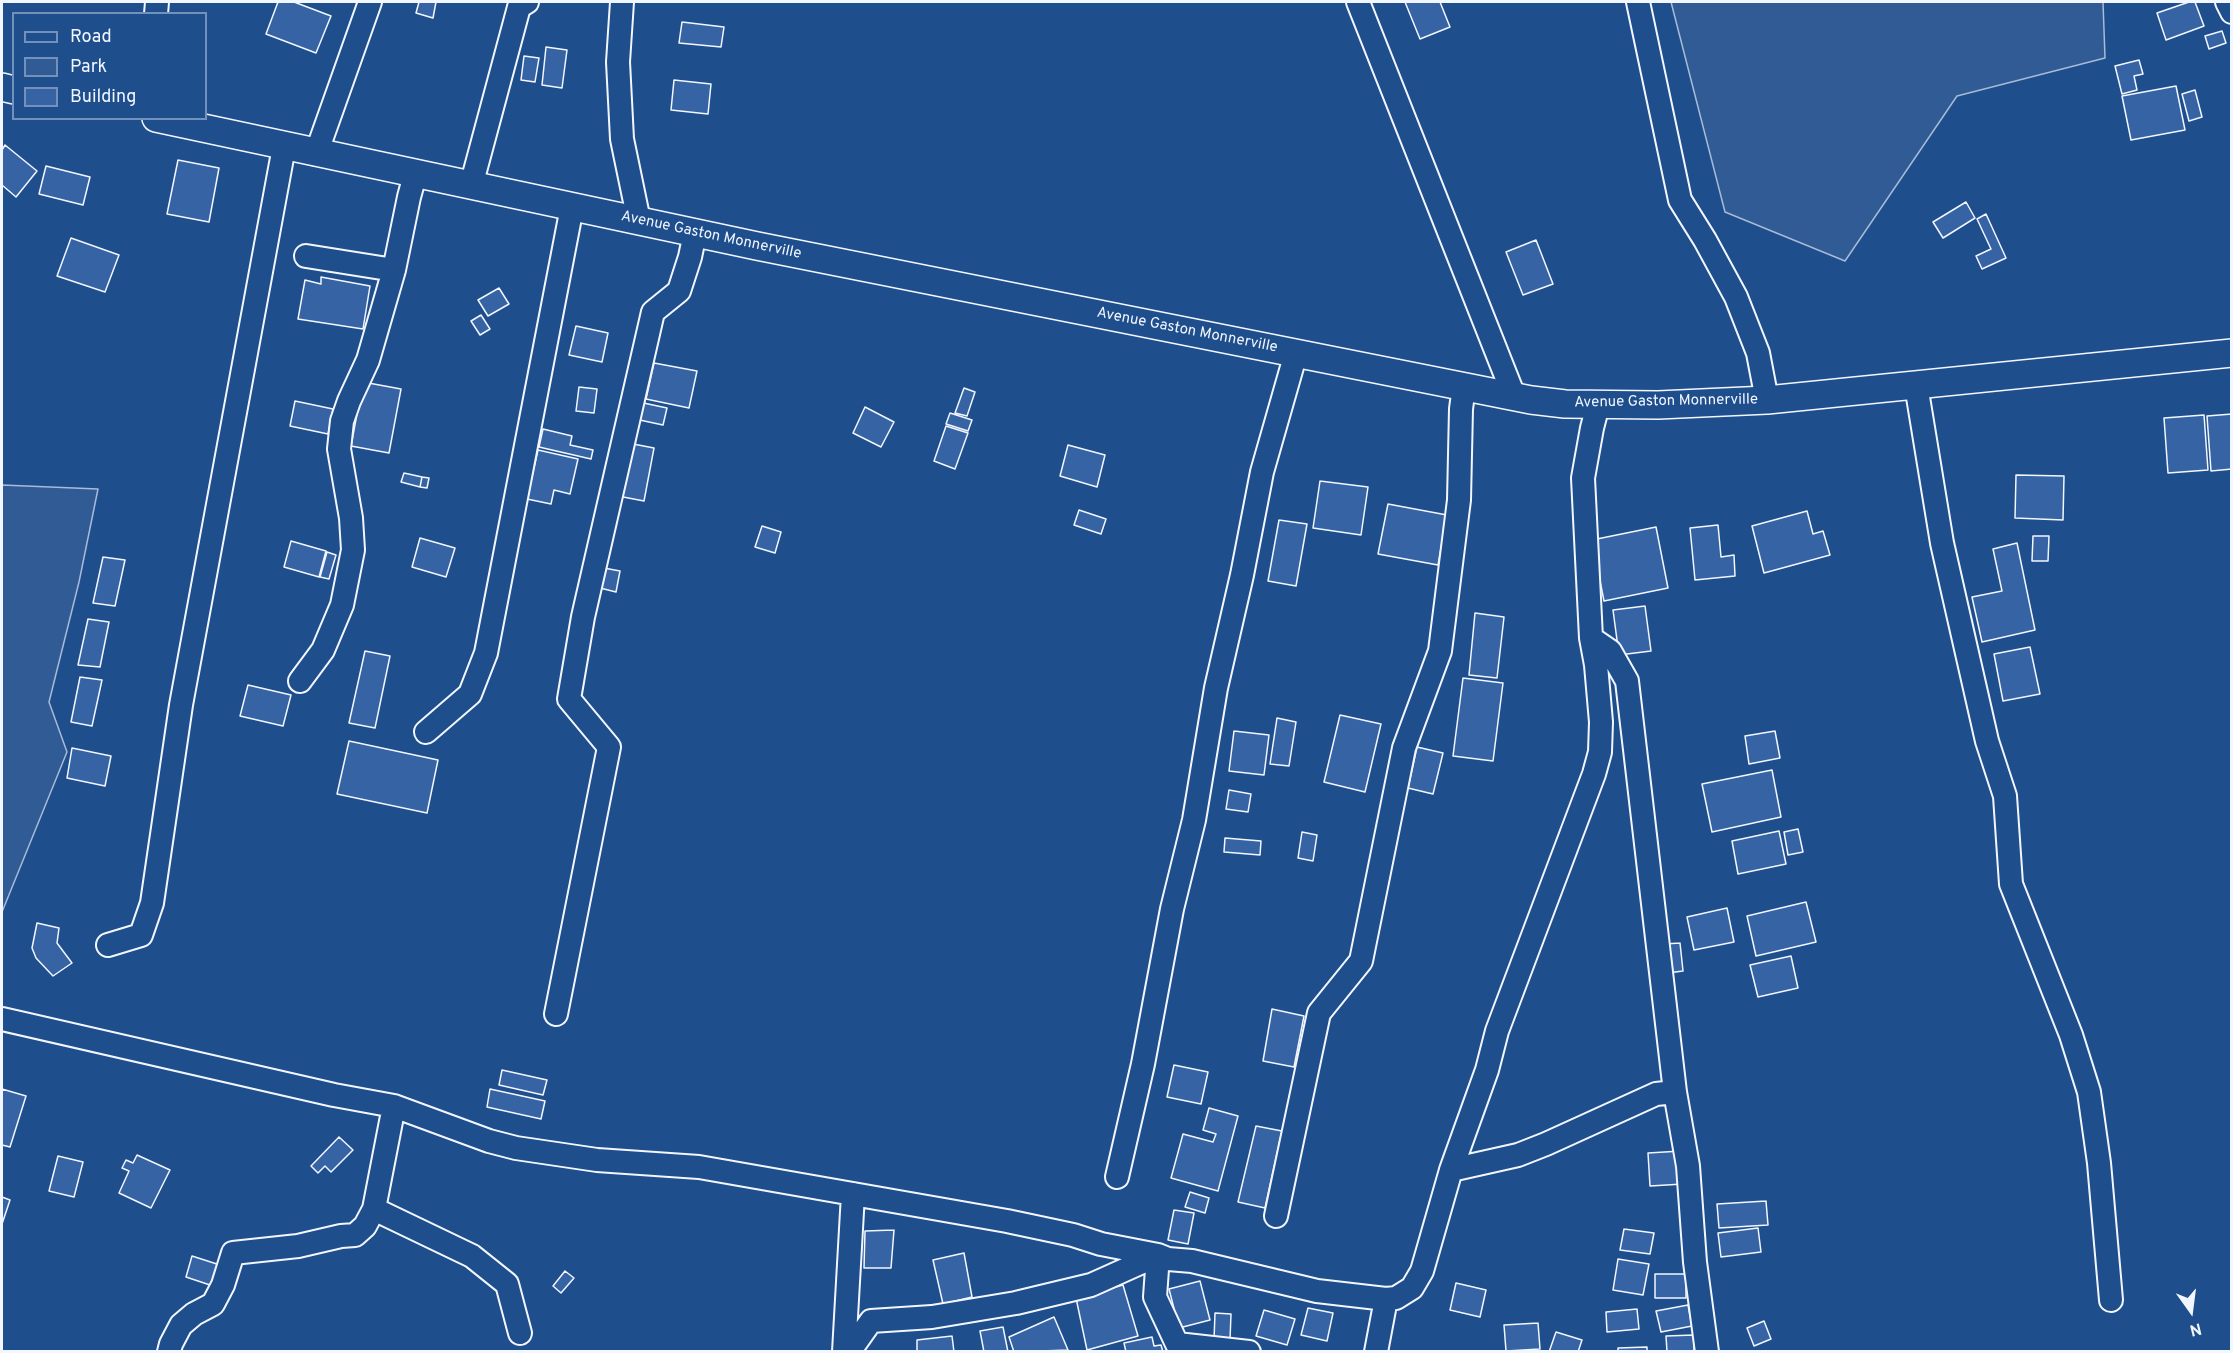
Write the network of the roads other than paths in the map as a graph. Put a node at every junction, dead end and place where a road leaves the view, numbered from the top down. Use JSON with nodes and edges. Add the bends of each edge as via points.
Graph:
{"nodes":[{"id":1,"x":370,"y":2,"type":"edge"},
{"id":2,"x":527,"y":2,"type":"edge"},
{"id":3,"x":622,"y":2,"type":"edge"},
{"id":4,"x":1358,"y":2,"type":"edge"},
{"id":5,"x":1638,"y":2,"type":"edge"},
{"id":6,"x":2227,"y":2,"type":"edge"},
{"id":7,"x":2232,"y":12,"type":"edge"},
{"id":8,"x":165,"y":120,"type":"edge"},
{"id":9,"x":284,"y":147,"type":"junction"},
{"id":10,"x":316,"y":154,"type":"junction"},
{"id":11,"x":415,"y":175,"type":"junction"},
{"id":12,"x":471,"y":186,"type":"junction"},
{"id":13,"x":572,"y":207,"type":"junction"},
{"id":14,"x":639,"y":221,"type":"junction"},
{"id":15,"x":695,"y":233,"type":"junction"},
{"id":16,"x":306,"y":256,"type":"dead end"},
{"id":17,"x":394,"y":270,"type":"junction"},
{"id":18,"x":1296,"y":352,"type":"junction"},
{"id":19,"x":2232,"y":353,"type":"edge"},
{"id":20,"x":1916,"y":385,"type":"junction"},
{"id":21,"x":1464,"y":386,"type":"junction"},
{"id":22,"x":1514,"y":396,"type":"junction"},
{"id":23,"x":1767,"y":400,"type":"junction"},
{"id":24,"x":1598,"y":405,"type":"junction"},
{"id":25,"x":1591,"y":638,"type":"junction"},
{"id":26,"x":300,"y":681,"type":"dead end"},
{"id":27,"x":426,"y":732,"type":"dead end"},
{"id":28,"x":108,"y":945,"type":"dead end"},
{"id":29,"x":556,"y":1014,"type":"dead end"},
{"id":30,"x":2,"y":1019,"type":"edge"},
{"id":31,"x":1675,"y":1092,"type":"junction"},
{"id":32,"x":394,"y":1107,"type":"junction"},
{"id":33,"x":1451,"y":1170,"type":"junction"},
{"id":34,"x":1117,"y":1177,"type":"dead end"},
{"id":35,"x":853,"y":1194,"type":"junction"},
{"id":36,"x":374,"y":1209,"type":"junction"},
{"id":37,"x":1276,"y":1216,"type":"dead end"},
{"id":38,"x":1158,"y":1255,"type":"junction"},
{"id":39,"x":1386,"y":1299,"type":"junction"},
{"id":40,"x":2111,"y":1300,"type":"dead end"},
{"id":41,"x":520,"y":1333,"type":"dead end"},
{"id":42,"x":1176,"y":1348,"type":"edge"},
{"id":43,"x":169,"y":1352,"type":"edge"},
{"id":44,"x":847,"y":1352,"type":"edge"},
{"id":45,"x":1249,"y":1352,"type":"edge"},
{"id":46,"x":1376,"y":1352,"type":"edge"},
{"id":47,"x":1707,"y":1352,"type":"edge"}],
"edges":[{"from":1,"to":10,"type":"street"},
{"from":2,"to":12,"type":"street","via":[[519,7]]},
{"from":3,"to":14,"type":"street","via":[[618,62],[622,139]]},
{"from":4,"to":22,"type":"street"},
{"from":5,"to":23,"type":"street","via":[[1680,200],[1736,297],[1758,353]]},
{"from":6,"to":7,"type":"street"},
{"from":8,"to":9,"type":"main road","name":"Avenue Gaston Monnerville"},
{"from":9,"to":10,"type":"main road","name":"Avenue Gaston Monnerville"},
{"from":9,"to":28,"type":"street","via":[[181,705],[152,903],[141,935]]},
{"from":10,"to":11,"type":"main road","name":"Avenue Gaston Monnerville"},
{"from":11,"to":12,"type":"main road","name":"Avenue Gaston Monnerville"},
{"from":11,"to":17,"type":"street"},
{"from":12,"to":13,"type":"main road","name":"Avenue Gaston Monnerville"},
{"from":13,"to":14,"type":"main road","name":"Avenue Gaston Monnerville"},
{"from":13,"to":27,"type":"street","via":[[486,653],[470,694]]},
{"from":14,"to":15,"type":"main road","name":"Avenue Gaston Monnerville"},
{"from":15,"to":18,"type":"main road","name":"Avenue Gaston Monnerville"},
{"from":15,"to":29,"type":"street","via":[[679,291],[652,312],[568,699],[609,747]]},
{"from":16,"to":17,"type":"street"},
{"from":17,"to":26,"type":"street","via":[[368,360],[342,421],[339,448],[353,550],[342,605],[323,650]]},
{"from":18,"to":21,"type":"main road","name":"Avenue Gaston Monnerville"},
{"from":18,"to":34,"type":"street","via":[[1262,472],[1216,688],[1194,820]]},
{"from":19,"to":20,"type":"main road","name":"Avenue Gaston Monnerville"},
{"from":20,"to":23,"type":"main road","name":"Avenue Gaston Monnerville"},
{"from":20,"to":40,"type":"street","via":[[1942,543],[1987,741],[2005,796],[2011,884],[2071,1035],[2089,1092]]},
{"from":21,"to":22,"type":"main road","name":"Avenue Gaston Monnerville"},
{"from":21,"to":37,"type":"street","via":[[1459,500],[1440,651],[1404,748],[1361,961],[1318,1013]]},
{"from":22,"to":24,"type":"main road","name":"Avenue Gaston Monnerville"},
{"from":23,"to":24,"type":"main road","name":"Avenue Gaston Monnerville"},
{"from":24,"to":25,"type":"street","via":[[1583,478]]},
{"from":25,"to":31,"type":"street","via":[[1610,651],[1627,681]]},
{"from":25,"to":33,"type":"street","via":[[1601,722],[1597,763],[1502,1017]]},
{"from":30,"to":32,"type":"street"},
{"from":31,"to":33,"type":"street","via":[[1656,1094],[1518,1155]]},
{"from":31,"to":47,"type":"street","via":[[1688,1166]]},
{"from":32,"to":35,"type":"street","via":[[516,1149],[597,1160],[699,1167]]},
{"from":32,"to":36,"type":"street"},
{"from":33,"to":39,"type":"street","via":[[1422,1271],[1412,1288]]},
{"from":35,"to":38,"type":"street","via":[[1006,1221]]},
{"from":35,"to":44,"type":"street"},
{"from":36,"to":41,"type":"street","via":[[472,1256],[507,1284]]},
{"from":36,"to":43,"type":"street","via":[[355,1235],[233,1253],[213,1304],[181,1325]]},
{"from":38,"to":39,"type":"street","via":[[1317,1291]]},
{"from":38,"to":42,"type":"street","via":[[1155,1298]]},
{"from":38,"to":44,"type":"street","via":[[1091,1285],[1016,1303],[932,1317],[871,1321]]},
{"from":39,"to":46,"type":"street"},
{"from":42,"to":45,"type":"street"}]}
